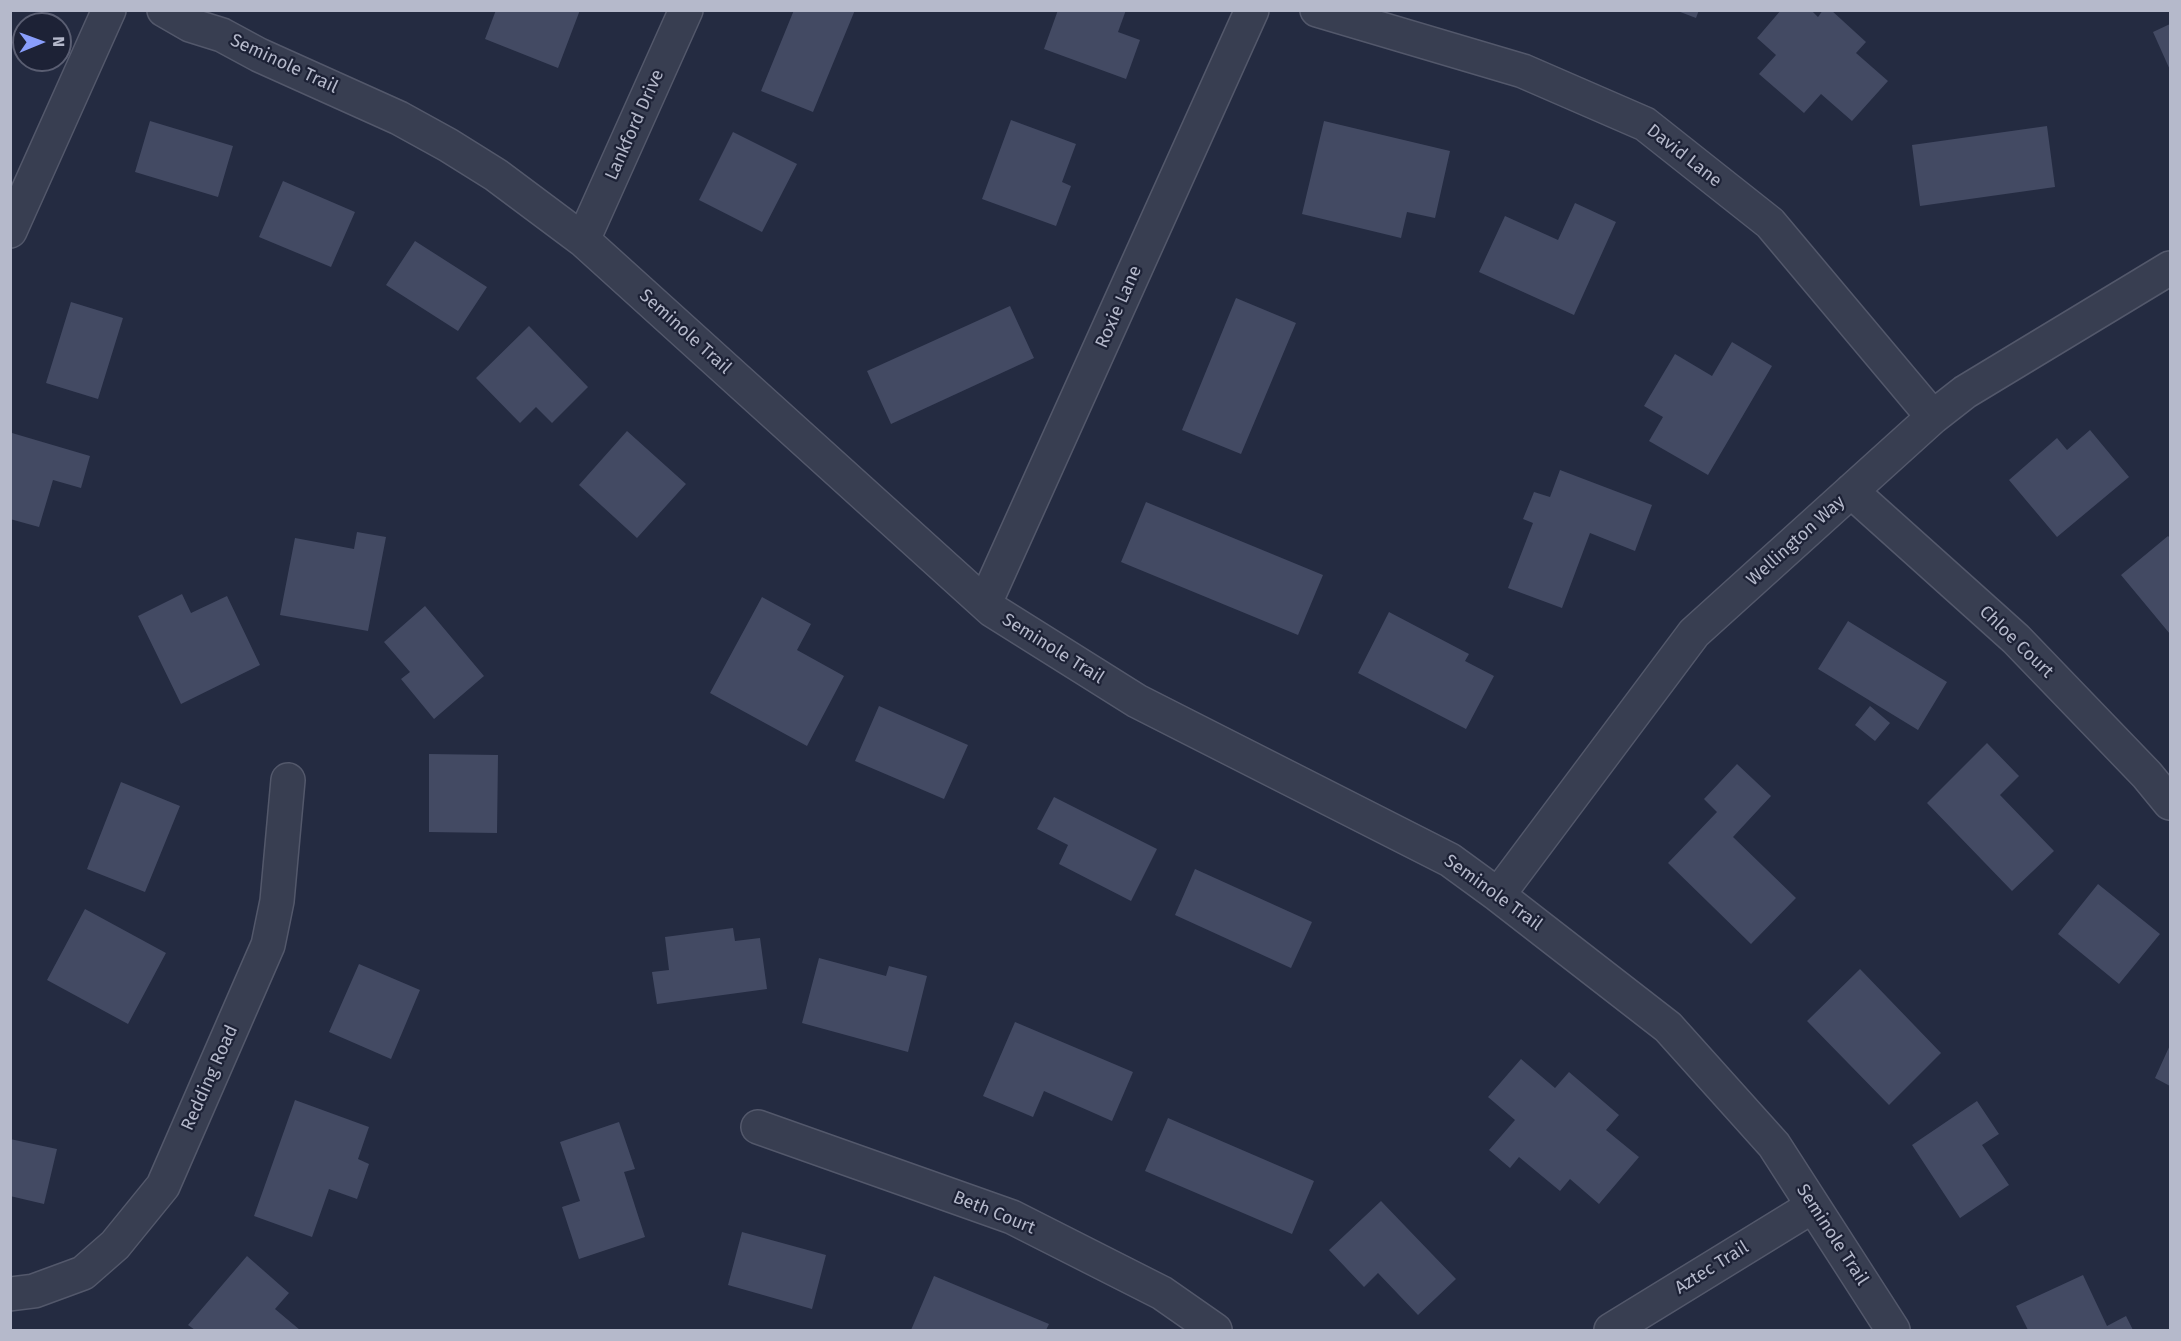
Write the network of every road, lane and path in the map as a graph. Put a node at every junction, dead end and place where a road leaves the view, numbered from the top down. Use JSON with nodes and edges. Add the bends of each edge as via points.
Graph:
{"nodes":[{"id":1,"x":109,"y":10,"type":"edge"},
{"id":2,"x":164,"y":10,"type":"edge"},
{"id":3,"x":686,"y":10,"type":"edge"},
{"id":4,"x":1252,"y":10,"type":"edge"},
{"id":5,"x":1317,"y":10,"type":"edge"},
{"id":6,"x":10,"y":231,"type":"edge"},
{"id":7,"x":583,"y":240,"type":"junction"},
{"id":8,"x":2170,"y":268,"type":"edge"},
{"id":9,"x":1933,"y":417,"type":"junction"},
{"id":10,"x":1851,"y":491,"type":"junction"},
{"id":11,"x":985,"y":603,"type":"junction"},
{"id":12,"x":288,"y":780,"type":"dead end"},
{"id":13,"x":2170,"y":803,"type":"edge"},
{"id":14,"x":1498,"y":896,"type":"junction"},
{"id":15,"x":758,"y":1127,"type":"dead end"},
{"id":16,"x":1813,"y":1206,"type":"junction"},
{"id":17,"x":10,"y":1294,"type":"edge"},
{"id":18,"x":1215,"y":1330,"type":"edge"},
{"id":19,"x":1611,"y":1330,"type":"edge"},
{"id":20,"x":1893,"y":1330,"type":"edge"}],
"edges":[{"from":1,"to":6,"type":"street"},
{"from":2,"to":7,"type":"street","name":"Seminole Trail","via":[[380,109],[448,145],[496,175]]},
{"from":3,"to":7,"type":"street","name":"Lankford Drive"},
{"from":4,"to":11,"type":"street","name":"Roxie Lane"},
{"from":5,"to":9,"type":"street","name":"David Lane","via":[[1523,71],[1645,124],[1770,223]]},
{"from":7,"to":11,"type":"street","name":"Seminole Trail"},
{"from":8,"to":9,"type":"street","name":"Wellington Way","via":[[1965,392]]},
{"from":9,"to":10,"type":"street","name":"Wellington Way"},
{"from":10,"to":13,"type":"street","name":"Chloe Court","via":[[2016,639]]},
{"from":10,"to":14,"type":"street","name":"Wellington Way","via":[[1694,633]]},
{"from":11,"to":14,"type":"street","name":"Seminole Trail","via":[[1137,701],[1450,860]]},
{"from":12,"to":17,"type":"street","name":"Redding Road","via":[[277,901],[268,945],[163,1186],[115,1245],[83,1273],[34,1292]]},
{"from":14,"to":16,"type":"street","name":"Seminole Trail","via":[[1668,1027],[1774,1145]]},
{"from":15,"to":18,"type":"street","name":"Beth Court","via":[[1012,1217],[1162,1293]]},
{"from":16,"to":19,"type":"street","name":"Aztec Trail"},
{"from":16,"to":20,"type":"street","name":"Seminole Trail"}]}
